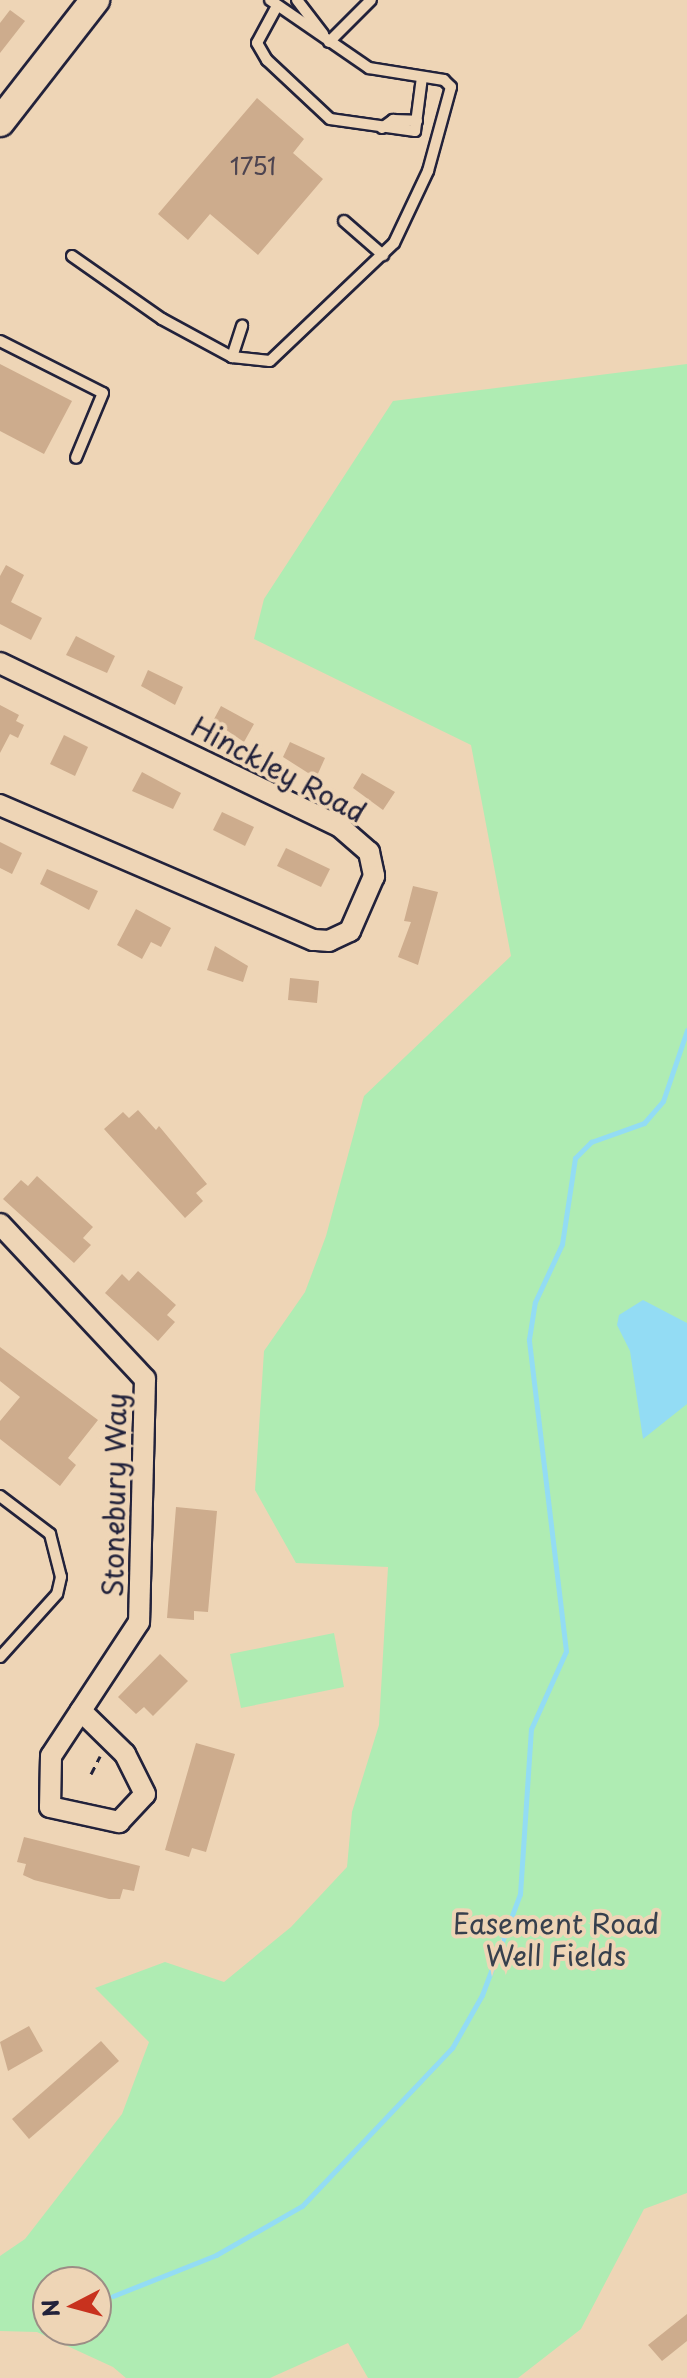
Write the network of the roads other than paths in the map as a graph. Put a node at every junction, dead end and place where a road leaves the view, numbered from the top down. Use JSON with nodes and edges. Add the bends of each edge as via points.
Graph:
{"nodes":[{"id":1,"x":297,"y":0,"type":"edge"},
{"id":2,"x":371,"y":0,"type":"edge"},
{"id":3,"x":274,"y":3,"type":"edge"},
{"id":4,"x":84,"y":4,"type":"edge"},
{"id":5,"x":329,"y":42,"type":"junction"},
{"id":6,"x":422,"y":77,"type":"junction"},
{"id":7,"x":0,"y":122,"type":"edge"},
{"id":8,"x":344,"y":221,"type":"dead end"},
{"id":9,"x":383,"y":255,"type":"junction"},
{"id":10,"x":72,"y":256,"type":"dead end"},
{"id":11,"x":242,"y":326,"type":"dead end"},
{"id":12,"x":0,"y":341,"type":"edge"},
{"id":13,"x":232,"y":357,"type":"junction"},
{"id":14,"x":76,"y":458,"type":"dead end"},
{"id":15,"x":0,"y":663,"type":"edge"},
{"id":16,"x":0,"y":805,"type":"edge"},
{"id":17,"x":0,"y":1224,"type":"edge"},
{"id":18,"x":0,"y":1496,"type":"edge"},
{"id":19,"x":0,"y":1657,"type":"edge"},
{"id":20,"x":81,"y":1711,"type":"junction"}],
"edges":[{"from":1,"to":5,"type":"lane"},
{"from":2,"to":5,"type":"lane"},
{"from":3,"to":5,"type":"lane"},
{"from":3,"to":6,"type":"lane","via":[[257,43],[267,60],[330,119],[415,131]]},
{"from":4,"to":7,"type":"main road"},
{"from":5,"to":6,"type":"lane","via":[[369,68]]},
{"from":6,"to":9,"type":"lane","via":[[444,80],[451,87],[445,117],[412,214]]},
{"from":8,"to":9,"type":"lane"},
{"from":9,"to":13,"type":"lane","via":[[270,361]]},
{"from":10,"to":13,"type":"lane","via":[[162,319]]},
{"from":11,"to":13,"type":"lane"},
{"from":12,"to":14,"type":"lane","via":[[103,393]]},
{"from":15,"to":16,"type":"street","name":"Hinckley Road","via":[[339,826],[369,852],[374,876],[350,931],[329,941],[313,940]]},
{"from":17,"to":20,"type":"street","name":"Stonebury Way","via":[[145,1379],[139,1622]]},
{"from":18,"to":19,"type":"lane","via":[[50,1534],[61,1577],[57,1594]]},
{"from":20,"to":20,"type":"street","name":"Stonebury Way","via":[[51,1756],[50,1807],[119,1822],[145,1794],[125,1754]]}]}
